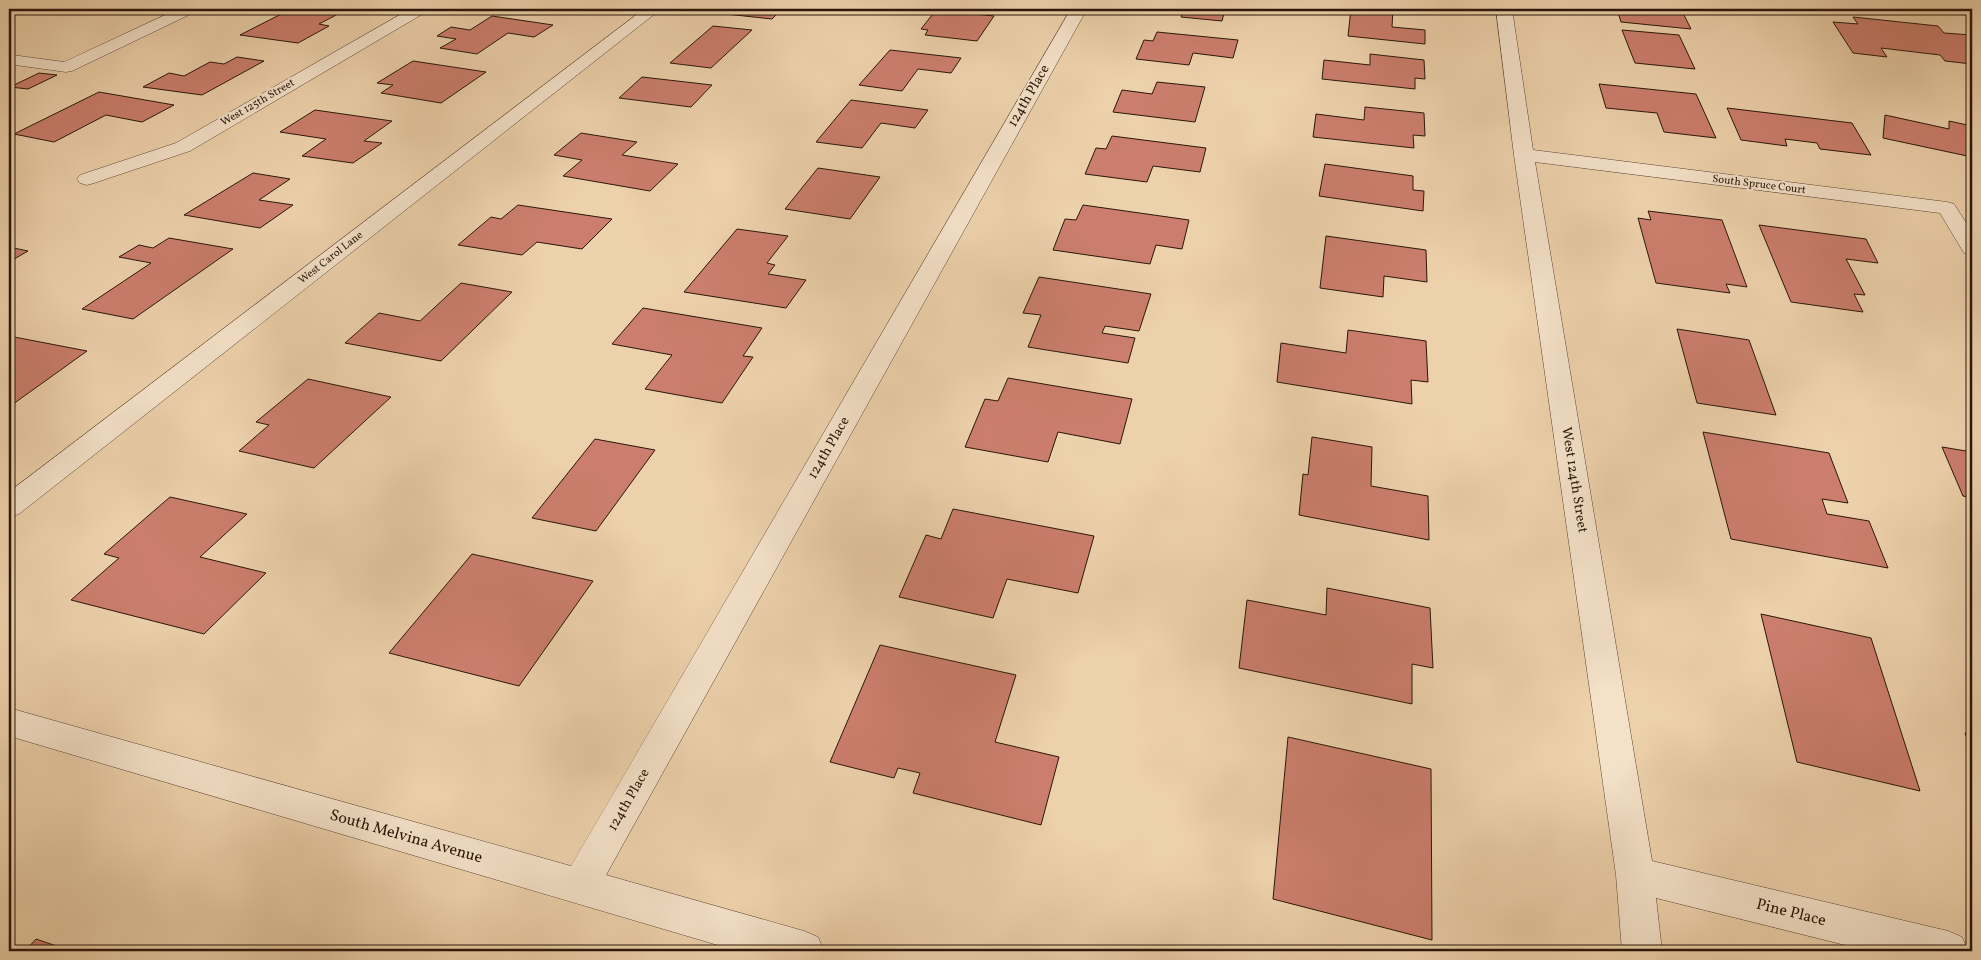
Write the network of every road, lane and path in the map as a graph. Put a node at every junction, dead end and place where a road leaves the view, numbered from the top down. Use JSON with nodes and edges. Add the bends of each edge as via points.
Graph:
{"nodes":[{"id":1,"x":190,"y":9,"type":"edge"},
{"id":2,"x":421,"y":9,"type":"edge"},
{"id":3,"x":653,"y":9,"type":"edge"},
{"id":4,"x":1079,"y":9,"type":"edge"},
{"id":5,"x":1504,"y":9,"type":"edge"},
{"id":6,"x":9,"y":62,"type":"edge"},
{"id":7,"x":1524,"y":155,"type":"junction"},
{"id":8,"x":87,"y":179,"type":"dead end"},
{"id":9,"x":1972,"y":248,"type":"edge"},
{"id":10,"x":9,"y":507,"type":"edge"},
{"id":11,"x":9,"y":722,"type":"edge"},
{"id":12,"x":1635,"y":875,"type":"junction"},
{"id":13,"x":579,"y":888,"type":"junction"},
{"id":14,"x":804,"y":951,"type":"edge"},
{"id":15,"x":1642,"y":951,"type":"edge"},
{"id":16,"x":1948,"y":951,"type":"edge"}],
"edges":[{"from":1,"to":6,"type":"street","via":[[66,67]]},
{"from":2,"to":8,"type":"street","name":"West 125th Street","via":[[183,147]]},
{"from":3,"to":10,"type":"street","name":"West Carol Lane"},
{"from":4,"to":13,"type":"street","name":"124th Place"},
{"from":5,"to":7,"type":"street","name":"West 124th Street"},
{"from":7,"to":9,"type":"street","name":"South Spruce Court","via":[[1948,208]]},
{"from":7,"to":12,"type":"street","name":"West 124th Street"},
{"from":11,"to":13,"type":"street","name":"South Melvina Avenue"},
{"from":12,"to":15,"type":"street","name":"West 124th Street"},
{"from":12,"to":16,"type":"street","name":"Pine Place"},
{"from":13,"to":14,"type":"street","name":"South Melvina Avenue"}]}
